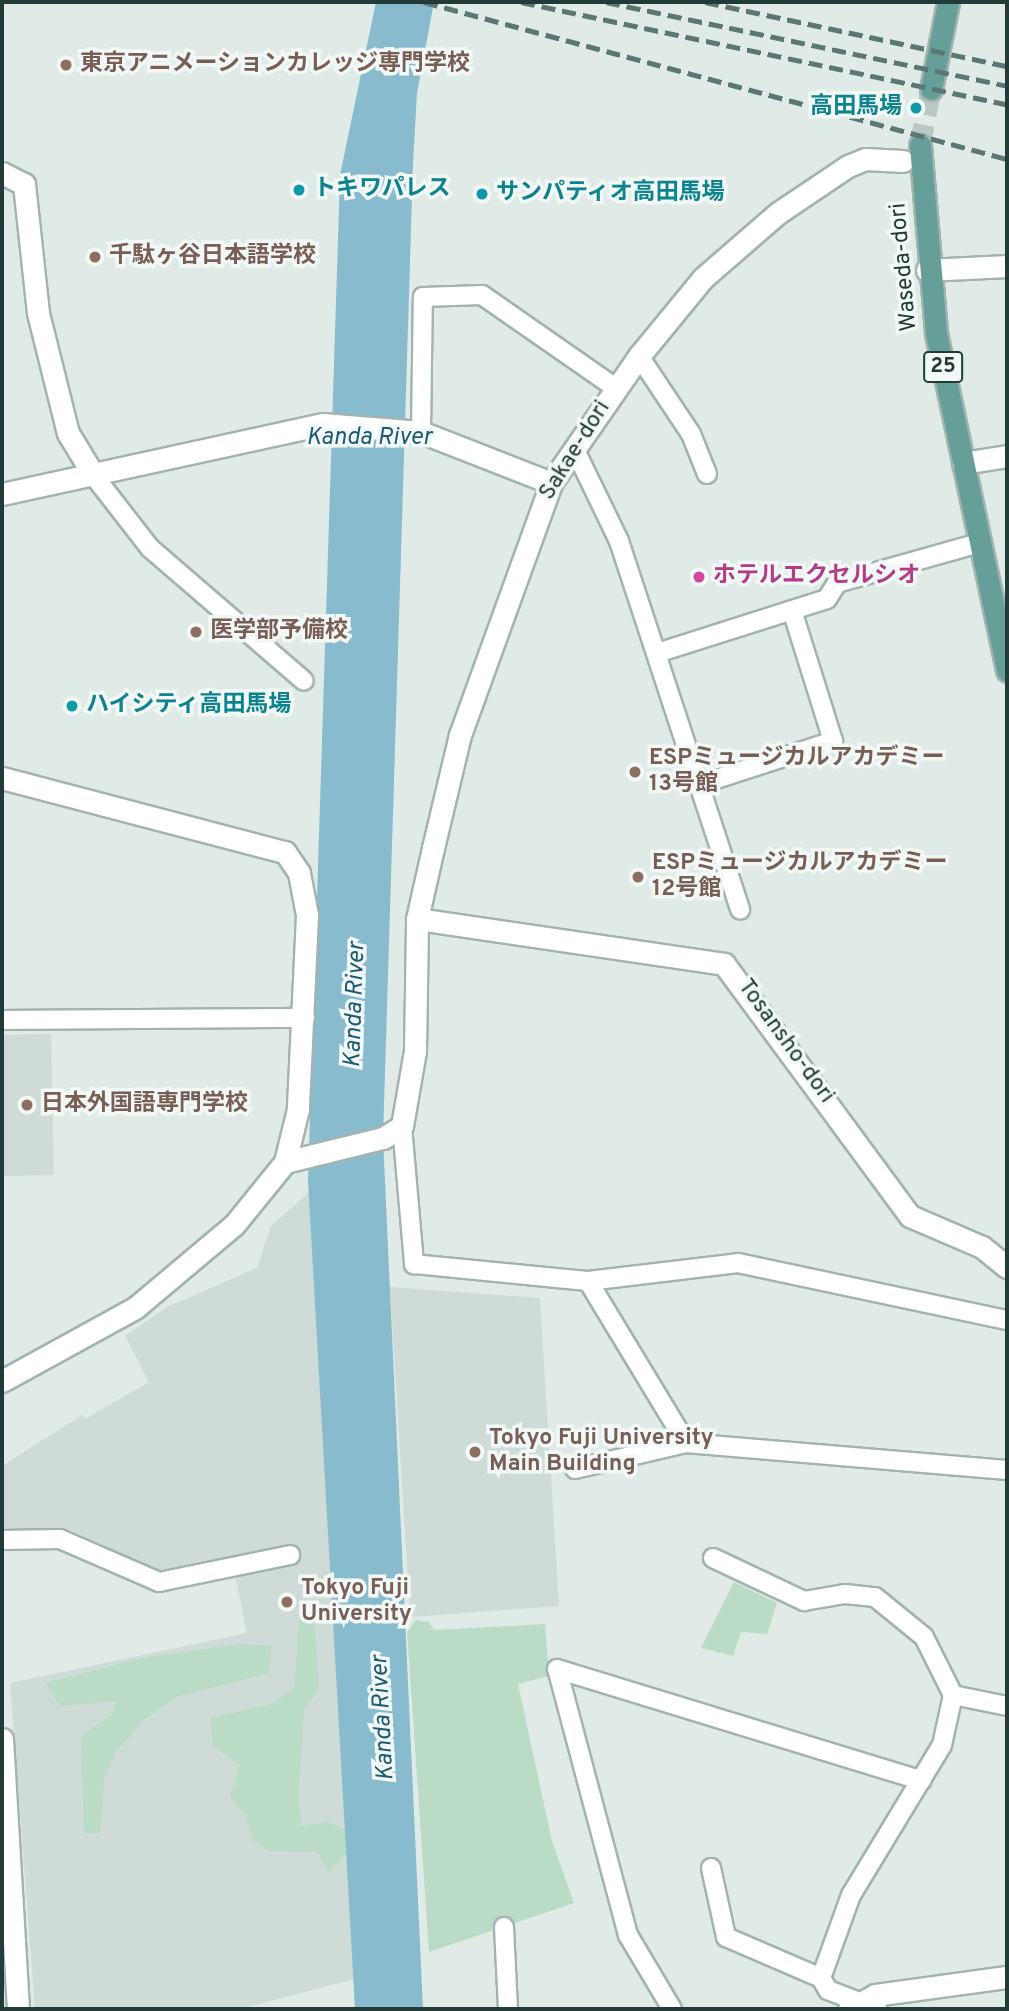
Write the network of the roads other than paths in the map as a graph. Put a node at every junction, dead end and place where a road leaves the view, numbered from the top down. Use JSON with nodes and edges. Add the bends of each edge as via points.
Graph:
{"nodes":[{"id":1,"x":948,"y":2,"type":"edge"},
{"id":2,"x":930,"y":89,"type":"tunnel mouth"},
{"id":3,"x":920,"y":145,"type":"tunnel mouth"},
{"id":4,"x":903,"y":161,"type":"dead end"},
{"id":5,"x":2,"y":173,"type":"edge"},
{"id":6,"x":1007,"y":267,"type":"edge"},
{"id":7,"x":927,"y":270,"type":"junction"},
{"id":8,"x":639,"y":356,"type":"junction"},
{"id":9,"x":616,"y":388,"type":"junction"},
{"id":10,"x":415,"y":432,"type":"junction"},
{"id":11,"x":575,"y":450,"type":"junction"},
{"id":12,"x":1007,"y":456,"type":"edge"},
{"id":13,"x":963,"y":463,"type":"junction"},
{"id":14,"x":706,"y":474,"type":"dead end"},
{"id":15,"x":94,"y":477,"type":"junction"},
{"id":16,"x":551,"y":484,"type":"junction"},
{"id":17,"x":2,"y":494,"type":"edge"},
{"id":18,"x":979,"y":543,"type":"junction"},
{"id":19,"x":792,"y":610,"type":"junction"},
{"id":20,"x":657,"y":653,"type":"junction"},
{"id":21,"x":1007,"y":671,"type":"edge"},
{"id":22,"x":304,"y":681,"type":"dead end"},
{"id":23,"x":2,"y":778,"type":"edge"},
{"id":24,"x":701,"y":784,"type":"junction"},
{"id":25,"x":740,"y":910,"type":"dead end"},
{"id":26,"x":417,"y":919,"type":"junction"},
{"id":27,"x":305,"y":1018,"type":"junction"},
{"id":28,"x":2,"y":1020,"type":"edge"},
{"id":29,"x":402,"y":1126,"type":"junction"},
{"id":30,"x":285,"y":1162,"type":"junction"},
{"id":31,"x":1007,"y":1267,"type":"edge"},
{"id":32,"x":587,"y":1281,"type":"junction"},
{"id":33,"x":1007,"y":1320,"type":"edge"},
{"id":34,"x":2,"y":1381,"type":"edge"},
{"id":35,"x":686,"y":1443,"type":"junction"},
{"id":36,"x":575,"y":1469,"type":"dead end"},
{"id":37,"x":1007,"y":1470,"type":"edge"},
{"id":38,"x":2,"y":1540,"type":"edge"},
{"id":39,"x":290,"y":1555,"type":"dead end"},
{"id":40,"x":713,"y":1559,"type":"dead end"},
{"id":41,"x":953,"y":1695,"type":"junction"},
{"id":42,"x":1007,"y":1706,"type":"edge"},
{"id":43,"x":2,"y":1739,"type":"edge"},
{"id":44,"x":921,"y":1780,"type":"junction"},
{"id":45,"x":711,"y":1868,"type":"dead end"},
{"id":46,"x":504,"y":1927,"type":"dead end"},
{"id":47,"x":1007,"y":1977,"type":"edge"},
{"id":48,"x":821,"y":1978,"type":"junction"},
{"id":49,"x":862,"y":2007,"type":"edge"},
{"id":50,"x":18,"y":2009,"type":"edge"},
{"id":51,"x":508,"y":2009,"type":"edge"},
{"id":52,"x":672,"y":2009,"type":"edge"}],
"edges":[{"from":1,"to":2,"type":"main road"},
{"from":3,"to":7,"type":"main road","name":"Waseda-dori","number":"25"},
{"from":4,"to":8,"type":"street","name":"Sakae-dori","via":[[865,159],[778,213],[703,278]]},
{"from":5,"to":15,"type":"street","via":[[24,184],[38,313],[68,433]]},
{"from":6,"to":7,"type":"street"},
{"from":7,"to":13,"type":"main road","name":"Waseda-dori","number":"25"},
{"from":8,"to":9,"type":"street","name":"Sakae-dori"},
{"from":8,"to":14,"type":"lane","via":[[691,434]]},
{"from":9,"to":10,"type":"lane","via":[[482,295],[423,297]]},
{"from":9,"to":11,"type":"street","name":"Sakae-dori"},
{"from":10,"to":15,"type":"street","via":[[330,425]]},
{"from":10,"to":16,"type":"street"},
{"from":11,"to":16,"type":"street","name":"Sakae-dori"},
{"from":11,"to":20,"type":"lane","via":[[620,541]]},
{"from":12,"to":13,"type":"street"},
{"from":13,"to":18,"type":"main road","name":"Waseda-dori","number":"25"},
{"from":15,"to":17,"type":"street"},
{"from":15,"to":22,"type":"lane","via":[[150,548]]},
{"from":16,"to":26,"type":"street","name":"Sakae-dori","via":[[460,735]]},
{"from":18,"to":19,"type":"lane","via":[[837,583],[827,599]]},
{"from":18,"to":21,"type":"main road","name":"Waseda-dori","number":"25"},
{"from":19,"to":20,"type":"lane"},
{"from":19,"to":24,"type":"lane","via":[[833,741]]},
{"from":20,"to":24,"type":"lane"},
{"from":23,"to":27,"type":"street","via":[[285,852],[299,873],[307,915]]},
{"from":24,"to":25,"type":"lane"},
{"from":26,"to":29,"type":"street","name":"Sakae-dori","via":[[415,1051]]},
{"from":26,"to":31,"type":"street","name":"Tosansho-dori","via":[[724,964],[910,1216],[982,1247]]},
{"from":27,"to":28,"type":"lane"},
{"from":27,"to":30,"type":"street","via":[[298,1109]]},
{"from":29,"to":30,"type":"street","via":[[383,1138]]},
{"from":29,"to":32,"type":"lane","via":[[414,1264]]},
{"from":30,"to":34,"type":"street","via":[[234,1225],[135,1308]]},
{"from":32,"to":33,"type":"lane","via":[[738,1263]]},
{"from":32,"to":35,"type":"lane"},
{"from":35,"to":36,"type":"lane"},
{"from":35,"to":37,"type":"lane"},
{"from":38,"to":39,"type":"lane","via":[[60,1539],[159,1582],[206,1577]]},
{"from":40,"to":41,"type":"lane","via":[[804,1601],[845,1594],[875,1597],[924,1637]]},
{"from":41,"to":42,"type":"lane"},
{"from":41,"to":44,"type":"lane","via":[[942,1745]]},
{"from":43,"to":50,"type":"street"},
{"from":44,"to":48,"type":"lane","via":[[851,1895]]},
{"from":44,"to":52,"type":"lane","via":[[557,1669],[628,1935]]},
{"from":45,"to":48,"type":"lane","via":[[726,1937]]},
{"from":46,"to":51,"type":"lane"},
{"from":47,"to":49,"type":"street"},
{"from":48,"to":49,"type":"lane","via":[[828,1990]]}]}
